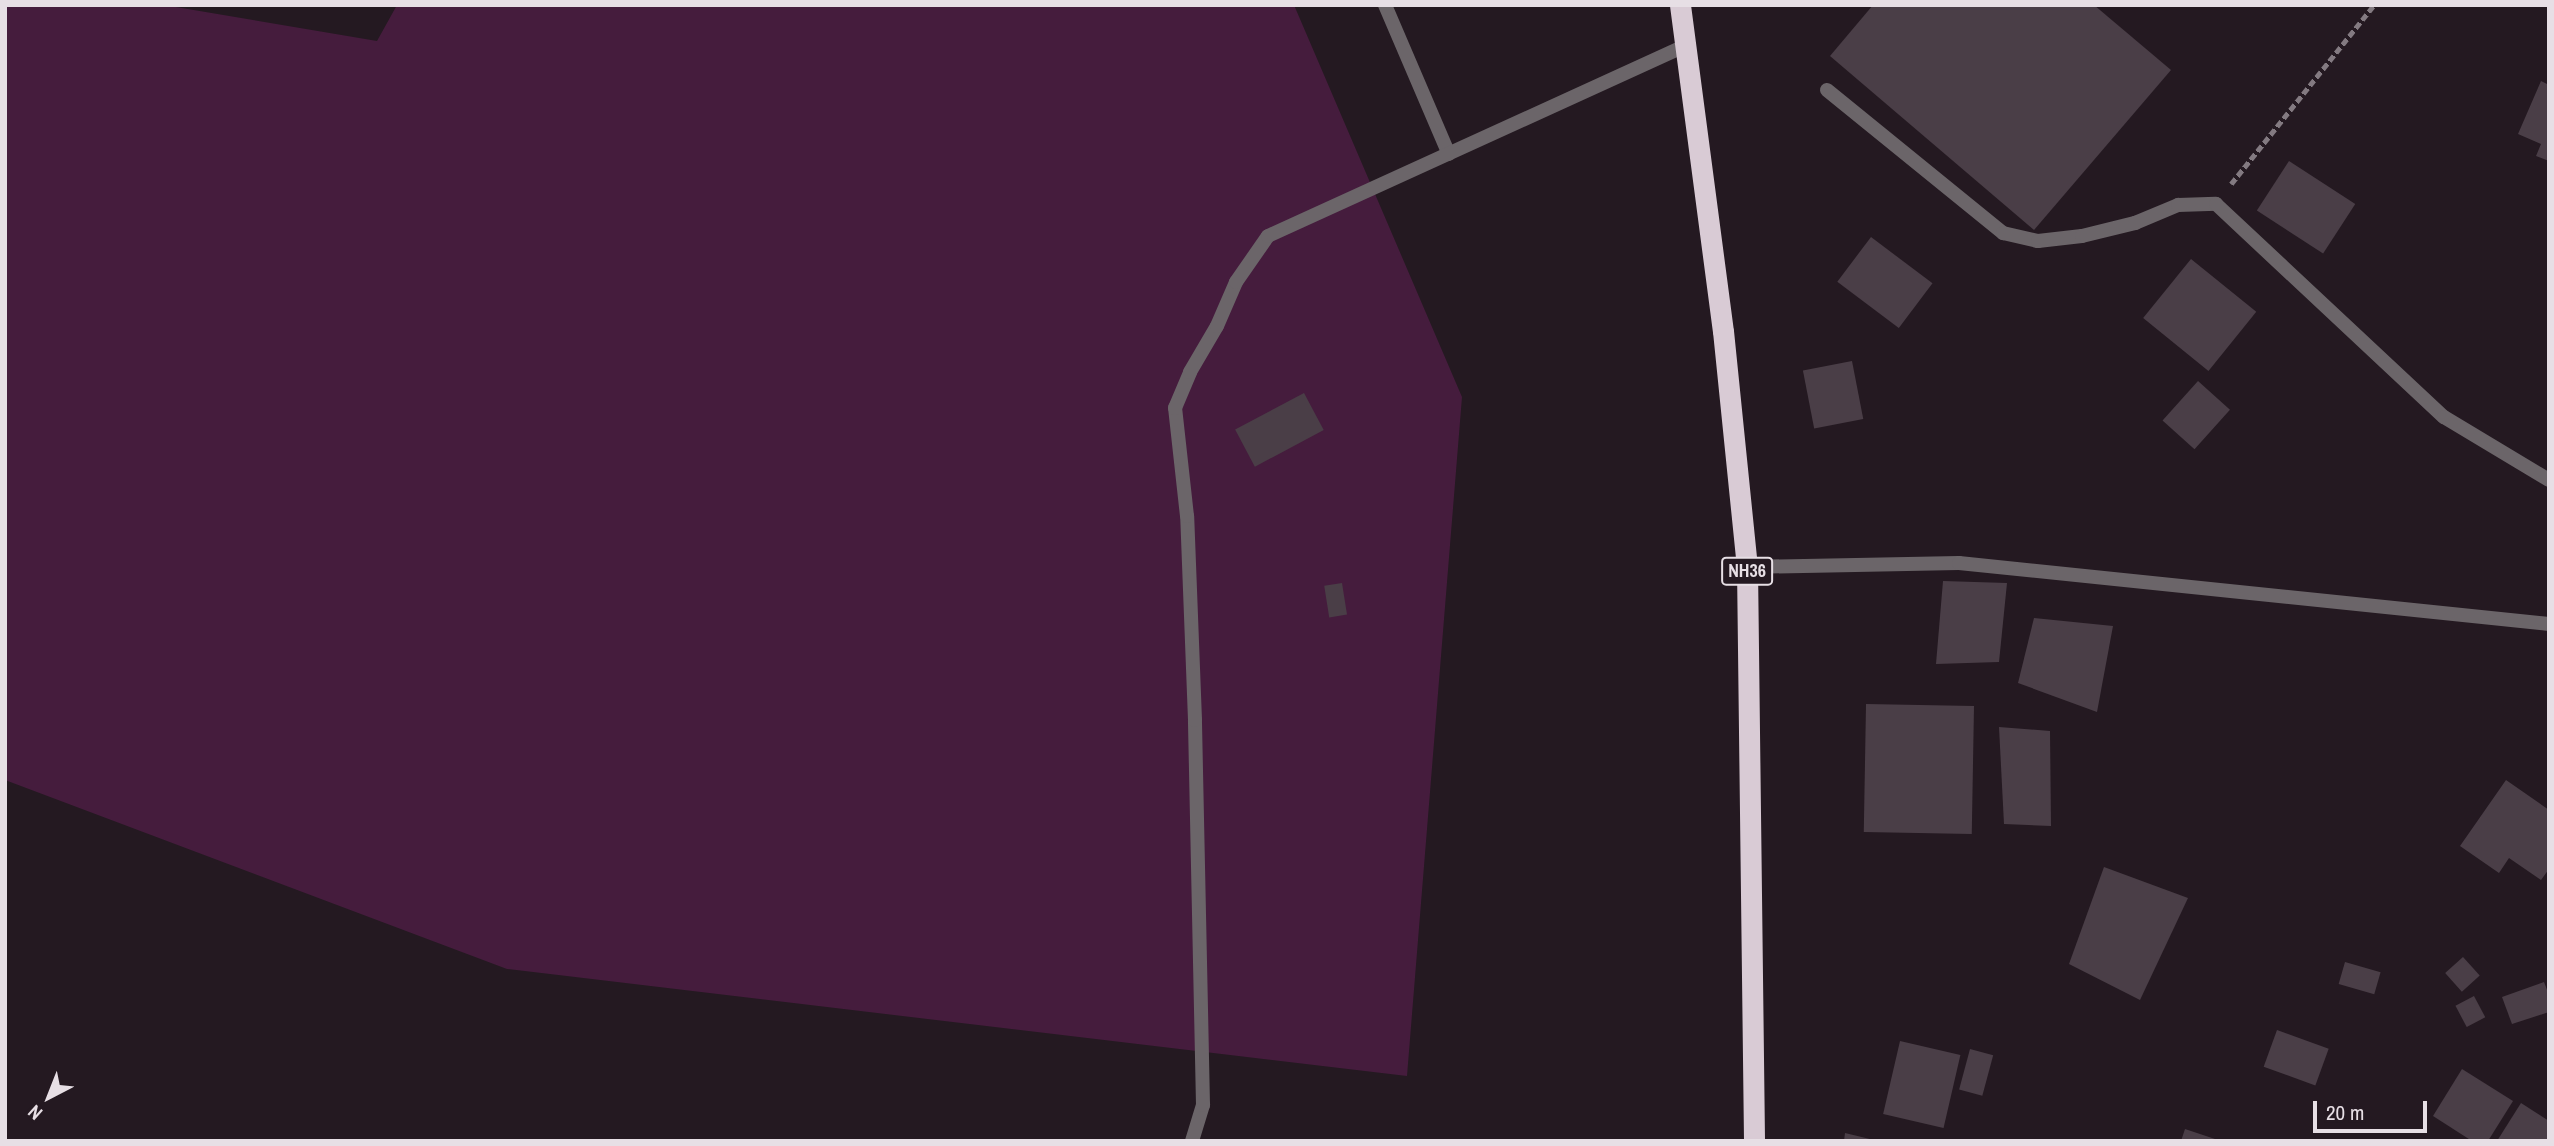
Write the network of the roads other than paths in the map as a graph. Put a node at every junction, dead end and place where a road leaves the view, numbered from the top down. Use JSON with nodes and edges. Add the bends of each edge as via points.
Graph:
{"nodes":[{"id":1,"x":1385,"y":5,"type":"edge"},
{"id":2,"x":1679,"y":5,"type":"edge"},
{"id":3,"x":1687,"y":45,"type":"junction"},
{"id":4,"x":1827,"y":90,"type":"dead end"},
{"id":5,"x":1449,"y":154,"type":"junction"},
{"id":6,"x":2549,"y":480,"type":"edge"},
{"id":7,"x":1747,"y":567,"type":"junction"},
{"id":8,"x":2549,"y":624,"type":"edge"},
{"id":9,"x":1192,"y":1141,"type":"edge"},
{"id":10,"x":1754,"y":1141,"type":"edge"}],
"edges":[{"from":1,"to":5,"type":"street"},
{"from":2,"to":3,"type":"highway","number":"NH36"},
{"from":3,"to":5,"type":"street"},
{"from":3,"to":7,"type":"highway","number":"NH36"},
{"from":4,"to":6,"type":"street","via":[[2003,233],[2038,241],[2082,236],[2135,223],[2178,205],[2216,204],[2444,417]]},
{"from":5,"to":9,"type":"street","via":[[1268,236],[1236,282],[1175,408],[1187,516],[1195,733],[1203,1105]]},
{"from":7,"to":8,"type":"street","via":[[1959,563]]},
{"from":7,"to":10,"type":"highway","number":"NH36"}]}
